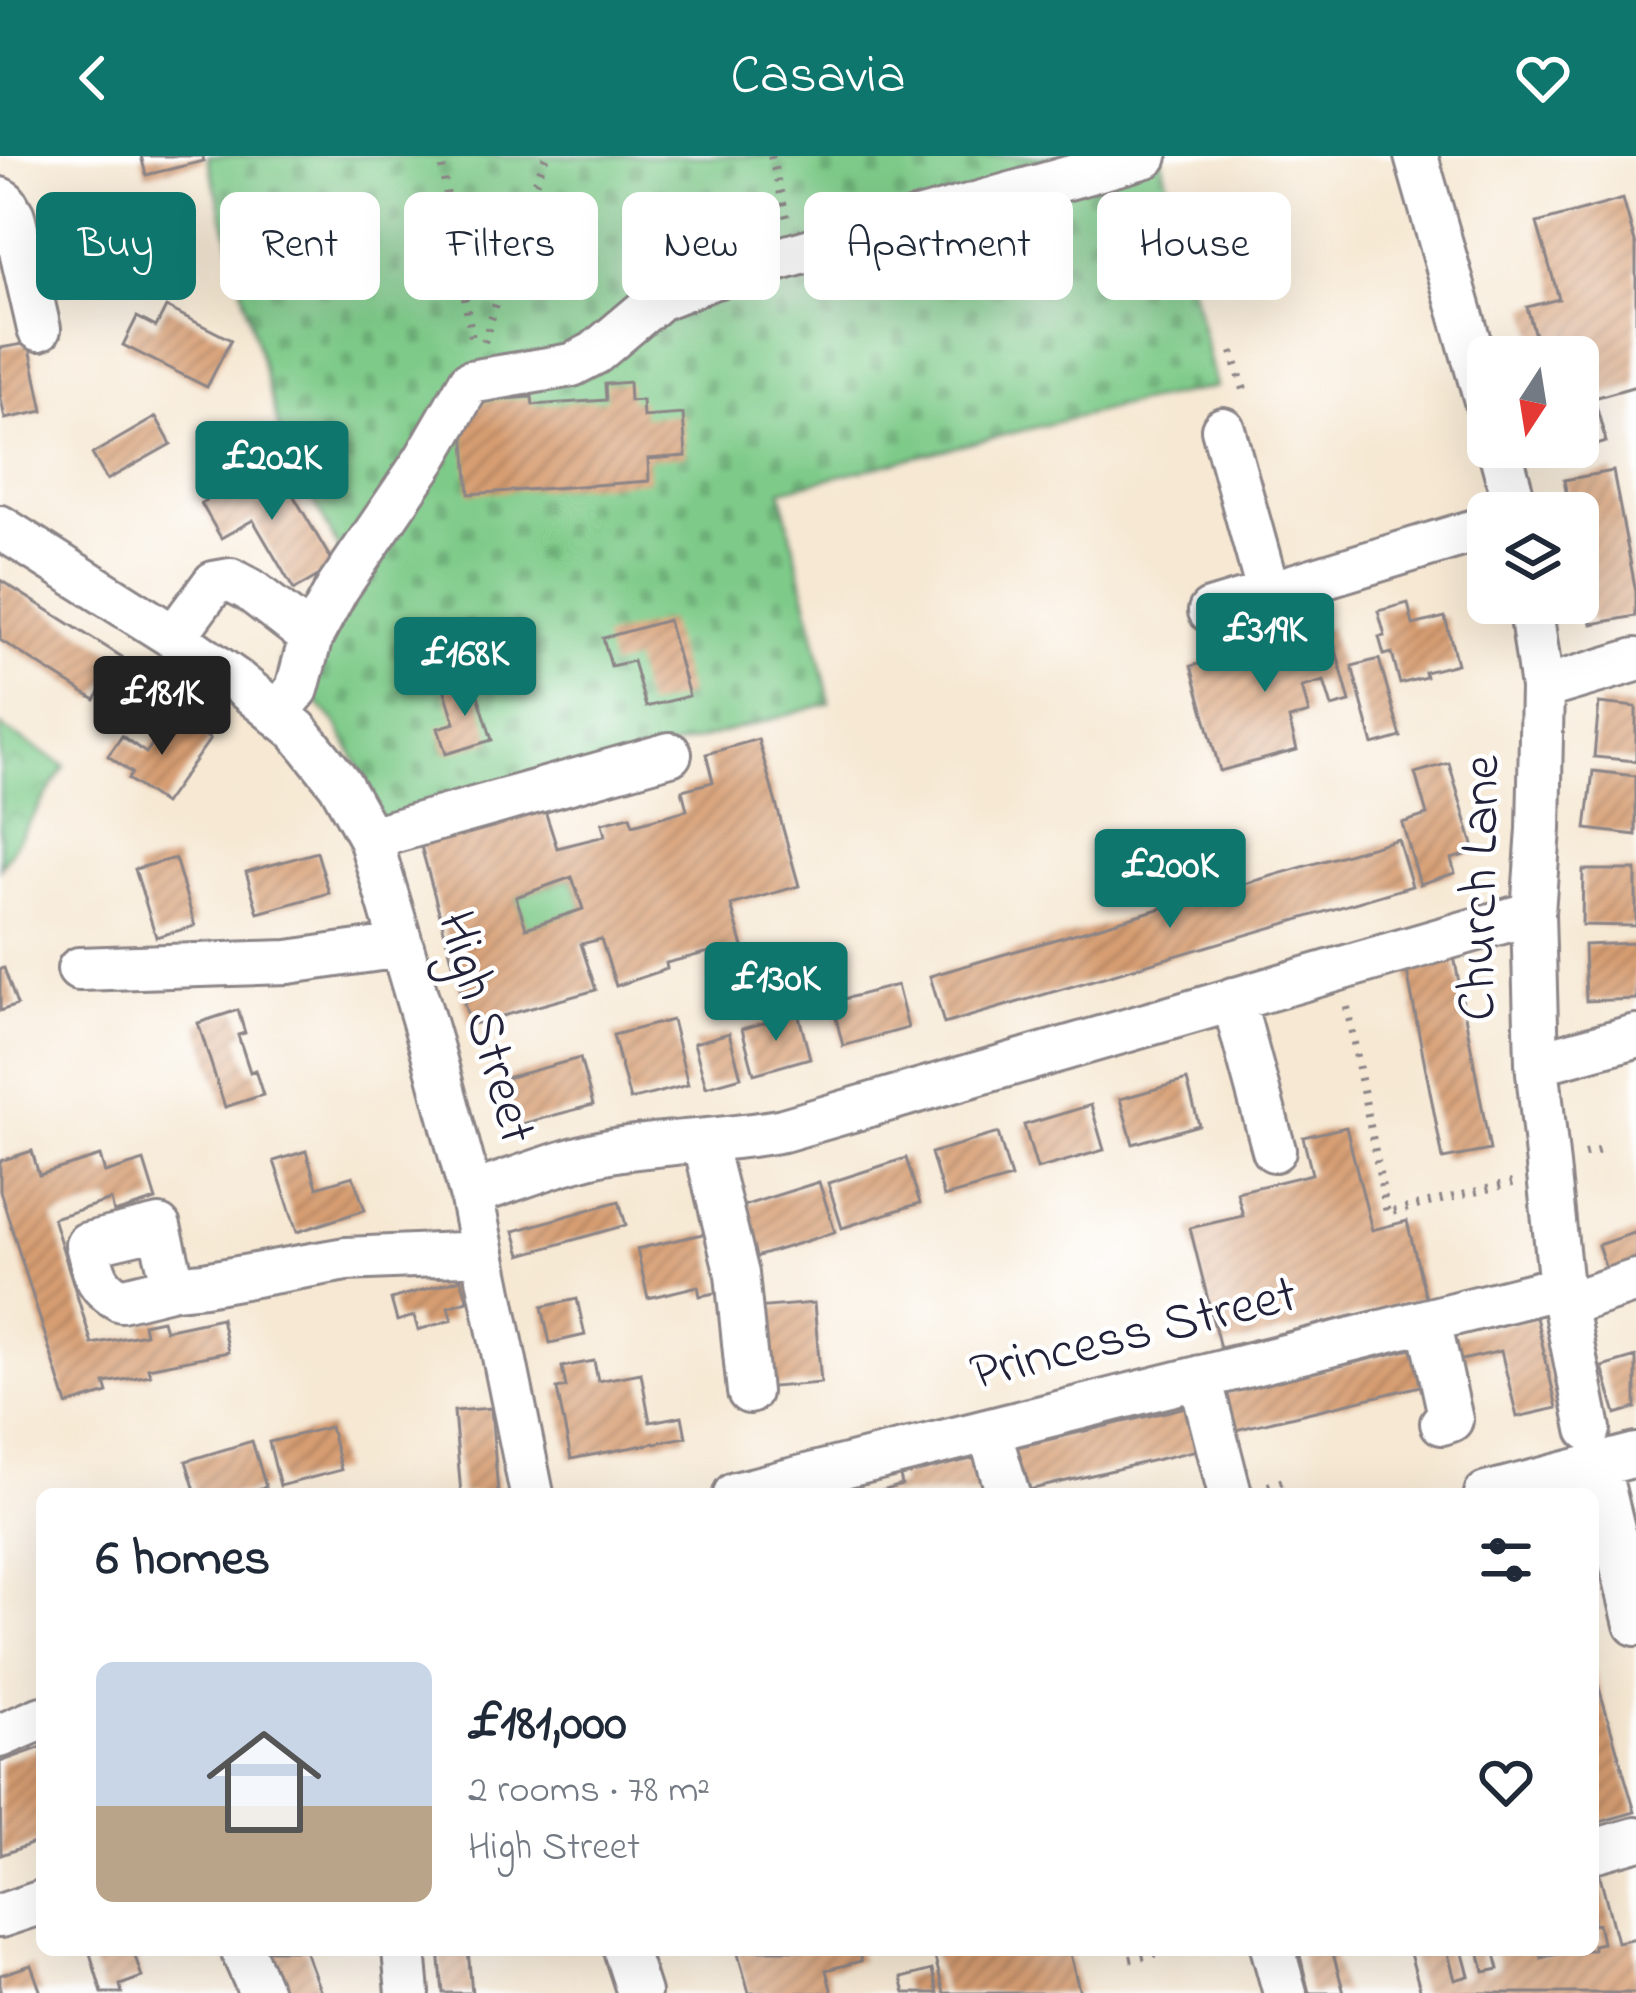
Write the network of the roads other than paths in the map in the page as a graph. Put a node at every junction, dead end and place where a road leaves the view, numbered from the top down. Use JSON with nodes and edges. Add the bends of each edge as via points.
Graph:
{"nodes":[{"id":1,"x":1146,"y":156,"type":"edge"},
{"id":2,"x":1416,"y":156,"type":"edge"},
{"id":3,"x":0,"y":199,"type":"edge"},
{"id":4,"x":39,"y":328,"type":"dead end"},
{"id":5,"x":1467,"y":336,"type":"edge"},
{"id":6,"x":1223,"y":429,"type":"dead end"},
{"id":7,"x":0,"y":527,"type":"edge"},
{"id":8,"x":1467,"y":533,"type":"edge"},
{"id":9,"x":1276,"y":591,"type":"junction"},
{"id":10,"x":1210,"y":611,"type":"dead end"},
{"id":11,"x":1533,"y":624,"type":"edge"},
{"id":12,"x":311,"y":637,"type":"junction"},
{"id":13,"x":189,"y":647,"type":"junction"},
{"id":14,"x":1636,"y":660,"type":"edge"},
{"id":15,"x":1542,"y":688,"type":"junction"},
{"id":16,"x":277,"y":714,"type":"junction"},
{"id":17,"x":670,"y":754,"type":"dead end"},
{"id":18,"x":370,"y":838,"type":"junction"},
{"id":19,"x":1533,"y":913,"type":"junction"},
{"id":20,"x":401,"y":946,"type":"junction"},
{"id":21,"x":79,"y":970,"type":"dead end"},
{"id":22,"x":1234,"y":999,"type":"junction"},
{"id":23,"x":1636,"y":1036,"type":"edge"},
{"id":24,"x":1537,"y":1063,"type":"junction"},
{"id":25,"x":704,"y":1141,"type":"junction"},
{"id":26,"x":1274,"y":1150,"type":"dead end"},
{"id":27,"x":471,"y":1193,"type":"junction"},
{"id":28,"x":483,"y":1253,"type":"junction"},
{"id":29,"x":1636,"y":1282,"type":"edge"},
{"id":30,"x":174,"y":1287,"type":"dead end"},
{"id":31,"x":1563,"y":1296,"type":"junction"},
{"id":32,"x":1429,"y":1320,"type":"junction"},
{"id":33,"x":1200,"y":1378,"type":"junction"},
{"id":34,"x":749,"y":1392,"type":"dead end"},
{"id":35,"x":1442,"y":1423,"type":"dead end"},
{"id":36,"x":989,"y":1431,"type":"junction"},
{"id":37,"x":1608,"y":1450,"type":"edge"},
{"id":38,"x":531,"y":1488,"type":"edge"},
{"id":39,"x":759,"y":1488,"type":"edge"},
{"id":40,"x":1006,"y":1488,"type":"edge"},
{"id":41,"x":1228,"y":1488,"type":"edge"},
{"id":42,"x":1503,"y":1488,"type":"edge"},
{"id":43,"x":1609,"y":1582,"type":"edge"},
{"id":44,"x":1636,"y":1624,"type":"edge"},
{"id":45,"x":36,"y":1721,"type":"edge"},
{"id":46,"x":0,"y":1736,"type":"edge"},
{"id":47,"x":1636,"y":1839,"type":"edge"},
{"id":48,"x":1599,"y":1849,"type":"edge"},
{"id":49,"x":36,"y":1904,"type":"edge"},
{"id":50,"x":0,"y":1916,"type":"edge"},
{"id":51,"x":245,"y":1956,"type":"edge"},
{"id":52,"x":405,"y":1956,"type":"edge"},
{"id":53,"x":627,"y":1956,"type":"edge"},
{"id":54,"x":1275,"y":1956,"type":"edge"},
{"id":55,"x":261,"y":1993,"type":"edge"},
{"id":56,"x":409,"y":1993,"type":"edge"},
{"id":57,"x":639,"y":1993,"type":"edge"},
{"id":58,"x":1285,"y":1993,"type":"edge"}],
"edges":[{"from":1,"to":12,"type":"street","via":[[712,278],[659,299],[572,365],[481,372]]},
{"from":2,"to":5,"type":"street"},
{"from":3,"to":4,"type":"street","via":[[14,216]]},
{"from":6,"to":9,"type":"street","via":[[1266,584]]},
{"from":7,"to":13,"type":"street","name":"High Street"},
{"from":8,"to":9,"type":"street"},
{"from":9,"to":10,"type":"street"},
{"from":11,"to":15,"type":"street","name":"Church Lane"},
{"from":12,"to":13,"type":"street","via":[[231,580],[214,583]]},
{"from":12,"to":16,"type":"street","via":[[297,689]]},
{"from":13,"to":16,"type":"street","name":"High Street"},
{"from":14,"to":15,"type":"street"},
{"from":15,"to":19,"type":"street","name":"Church Lane"},
{"from":16,"to":18,"type":"street","name":"High Street","via":[[340,784]]},
{"from":17,"to":18,"type":"street"},
{"from":18,"to":20,"type":"street","name":"High Street"},
{"from":19,"to":22,"type":"street"},
{"from":19,"to":24,"type":"street","name":"Church Lane"},
{"from":20,"to":21,"type":"street","via":[[288,962]]},
{"from":20,"to":27,"type":"street","name":"High Street"},
{"from":22,"to":25,"type":"street","via":[[783,1130]]},
{"from":22,"to":26,"type":"street"},
{"from":23,"to":24,"type":"street"},
{"from":24,"to":31,"type":"street","name":"Church Lane"},
{"from":25,"to":27,"type":"street","via":[[609,1151]]},
{"from":25,"to":34,"type":"street","via":[[736,1274]]},
{"from":27,"to":28,"type":"street","name":"High Street"},
{"from":28,"to":30,"type":"street","via":[[346,1259]]},
{"from":28,"to":38,"type":"street","name":"High Street"},
{"from":29,"to":31,"type":"street","name":"Princess Street"},
{"from":31,"to":32,"type":"street","name":"Princess Street"},
{"from":31,"to":37,"type":"street","name":"Church Lane"},
{"from":32,"to":33,"type":"street","name":"Princess Street"},
{"from":32,"to":35,"type":"street","via":[[1451,1420]]},
{"from":33,"to":36,"type":"street","name":"Princess Street"},
{"from":33,"to":41,"type":"street"},
{"from":36,"to":39,"type":"street","name":"Princess Street"},
{"from":36,"to":40,"type":"street"},
{"from":37,"to":42,"type":"street"},
{"from":37,"to":43,"type":"street","name":"Church Lane"},
{"from":43,"to":44,"type":"street","name":"Church Lane"},
{"from":45,"to":46,"type":"street"},
{"from":47,"to":48,"type":"street"},
{"from":49,"to":50,"type":"street"},
{"from":51,"to":55,"type":"street"},
{"from":52,"to":56,"type":"street"},
{"from":53,"to":57,"type":"street"},
{"from":54,"to":58,"type":"street"}]}
